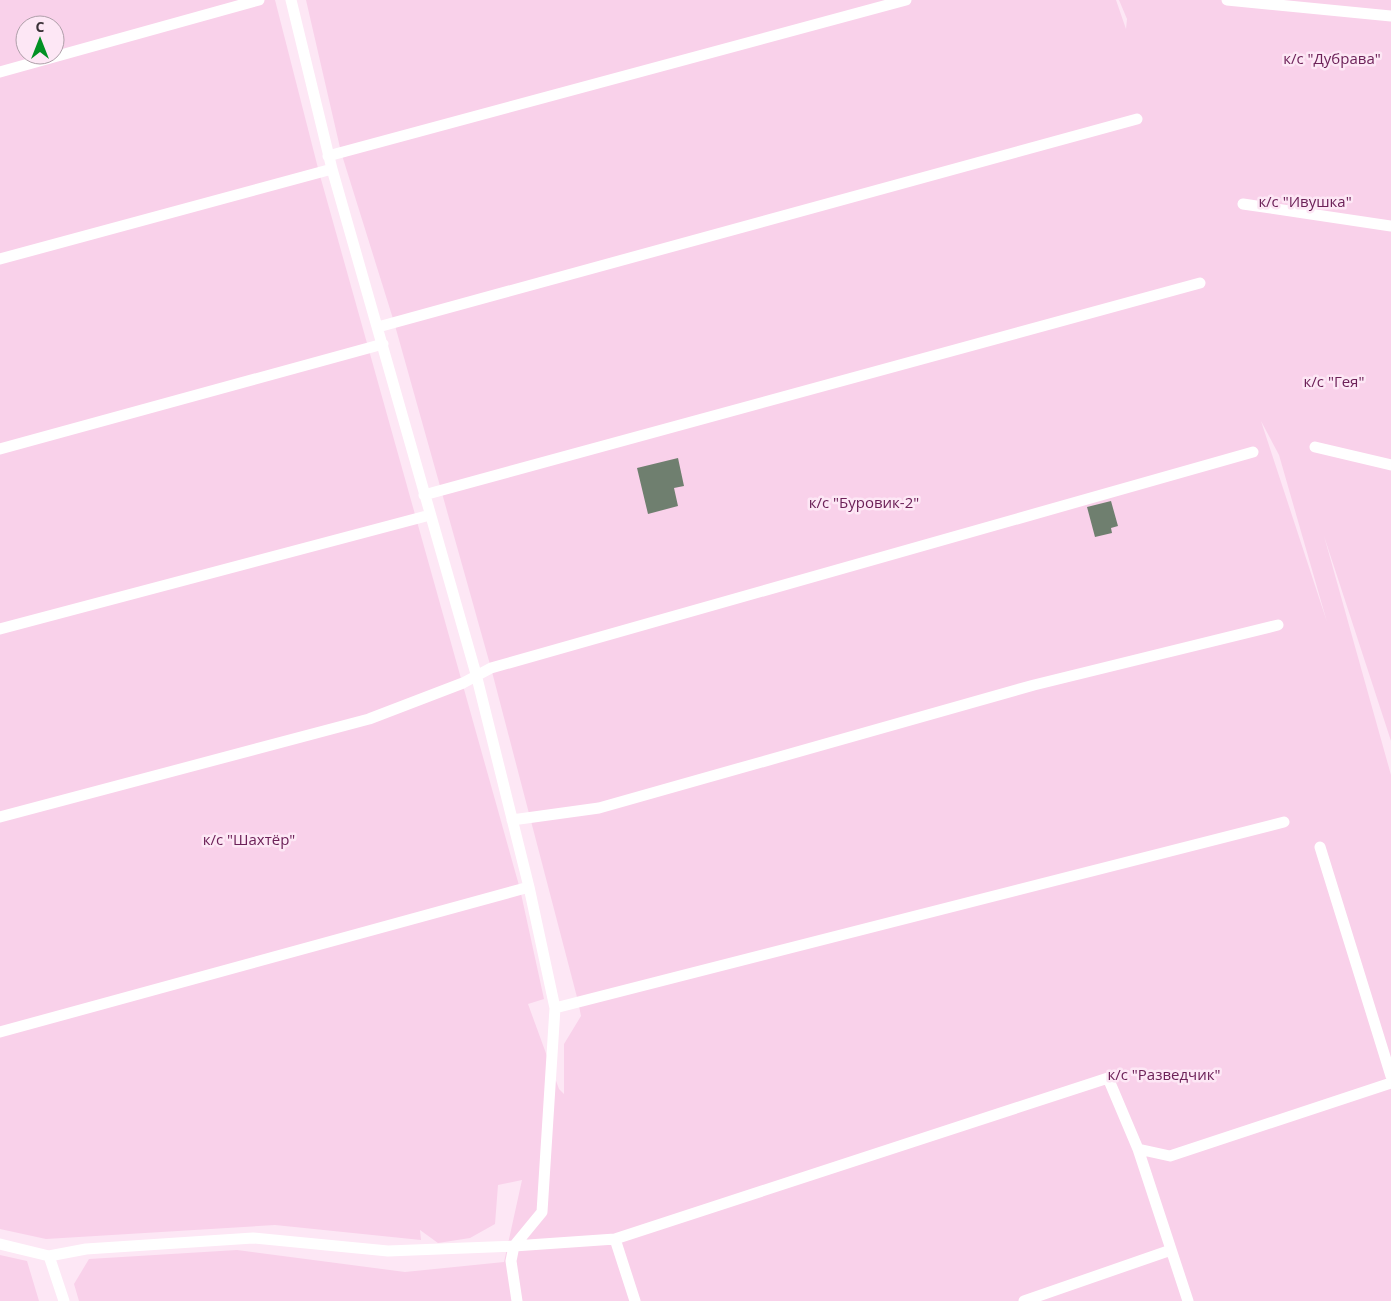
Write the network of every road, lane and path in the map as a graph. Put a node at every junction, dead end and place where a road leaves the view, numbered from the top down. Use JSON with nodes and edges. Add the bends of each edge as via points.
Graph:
{"nodes":[{"id":1,"x":259,"y":0,"type":"edge"},
{"id":2,"x":290,"y":0,"type":"edge"},
{"id":3,"x":906,"y":0,"type":"edge"},
{"id":4,"x":1227,"y":0,"type":"edge"},
{"id":5,"x":1391,"y":16,"type":"edge"},
{"id":6,"x":0,"y":72,"type":"edge"},
{"id":7,"x":1138,"y":118,"type":"dead end"},
{"id":8,"x":328,"y":156,"type":"junction"},
{"id":9,"x":332,"y":169,"type":"junction"},
{"id":10,"x":1243,"y":204,"type":"dead end"},
{"id":11,"x":1391,"y":226,"type":"edge"},
{"id":12,"x":0,"y":259,"type":"edge"},
{"id":13,"x":1200,"y":282,"type":"dead end"},
{"id":14,"x":378,"y":327,"type":"junction"},
{"id":15,"x":383,"y":344,"type":"junction"},
{"id":16,"x":1314,"y":448,"type":"dead end"},
{"id":17,"x":0,"y":449,"type":"edge"},
{"id":18,"x":1253,"y":452,"type":"dead end"},
{"id":19,"x":1391,"y":465,"type":"edge"},
{"id":20,"x":424,"y":495,"type":"junction"},
{"id":21,"x":430,"y":515,"type":"junction"},
{"id":22,"x":1278,"y":625,"type":"dead end"},
{"id":23,"x":0,"y":629,"type":"edge"},
{"id":24,"x":476,"y":674,"type":"junction"},
{"id":25,"x":0,"y":817,"type":"edge"},
{"id":26,"x":512,"y":820,"type":"junction"},
{"id":27,"x":1284,"y":822,"type":"dead end"},
{"id":28,"x":1320,"y":847,"type":"dead end"},
{"id":29,"x":529,"y":887,"type":"junction"},
{"id":30,"x":555,"y":1008,"type":"junction"},
{"id":31,"x":0,"y":1032,"type":"edge"},
{"id":32,"x":1391,"y":1076,"type":"edge"},
{"id":33,"x":1391,"y":1083,"type":"edge"},
{"id":34,"x":1138,"y":1149,"type":"junction"},
{"id":35,"x":615,"y":1239,"type":"junction"},
{"id":36,"x":0,"y":1244,"type":"edge"},
{"id":37,"x":514,"y":1246,"type":"junction"},
{"id":38,"x":1171,"y":1250,"type":"junction"},
{"id":39,"x":49,"y":1256,"type":"junction"},
{"id":40,"x":64,"y":1301,"type":"edge"},
{"id":41,"x":517,"y":1301,"type":"edge"},
{"id":42,"x":635,"y":1301,"type":"edge"},
{"id":43,"x":1024,"y":1301,"type":"edge"},
{"id":44,"x":1188,"y":1301,"type":"edge"}],
"edges":[{"from":1,"to":6,"type":"lane"},
{"from":2,"to":8,"type":"lane"},
{"from":3,"to":8,"type":"lane"},
{"from":4,"to":5,"type":"lane"},
{"from":7,"to":14,"type":"lane"},
{"from":8,"to":9,"type":"lane"},
{"from":9,"to":12,"type":"lane"},
{"from":9,"to":14,"type":"lane"},
{"from":10,"to":11,"type":"lane"},
{"from":13,"to":20,"type":"lane"},
{"from":14,"to":15,"type":"lane"},
{"from":15,"to":17,"type":"lane"},
{"from":15,"to":20,"type":"lane"},
{"from":16,"to":19,"type":"lane"},
{"from":18,"to":24,"type":"lane"},
{"from":20,"to":21,"type":"lane"},
{"from":21,"to":23,"type":"lane"},
{"from":21,"to":24,"type":"lane"},
{"from":22,"to":26,"type":"lane","via":[[1034,685],[599,808]]},
{"from":24,"to":25,"type":"lane","via":[[463,683],[369,719]]},
{"from":24,"to":26,"type":"lane"},
{"from":26,"to":29,"type":"lane"},
{"from":27,"to":30,"type":"lane"},
{"from":28,"to":32,"type":"lane"},
{"from":29,"to":30,"type":"lane"},
{"from":29,"to":31,"type":"lane"},
{"from":30,"to":37,"type":"lane","via":[[542,1212]]},
{"from":33,"to":34,"type":"lane","via":[[1170,1156]]},
{"from":34,"to":35,"type":"lane","via":[[1108,1078]]},
{"from":34,"to":38,"type":"lane"},
{"from":35,"to":37,"type":"lane"},
{"from":35,"to":42,"type":"lane"},
{"from":36,"to":39,"type":"lane"},
{"from":37,"to":39,"type":"lane","via":[[388,1251],[253,1238],[86,1249]]},
{"from":37,"to":41,"type":"lane","via":[[511,1261]]},
{"from":38,"to":43,"type":"lane"},
{"from":38,"to":44,"type":"lane"},
{"from":39,"to":40,"type":"lane"}]}
